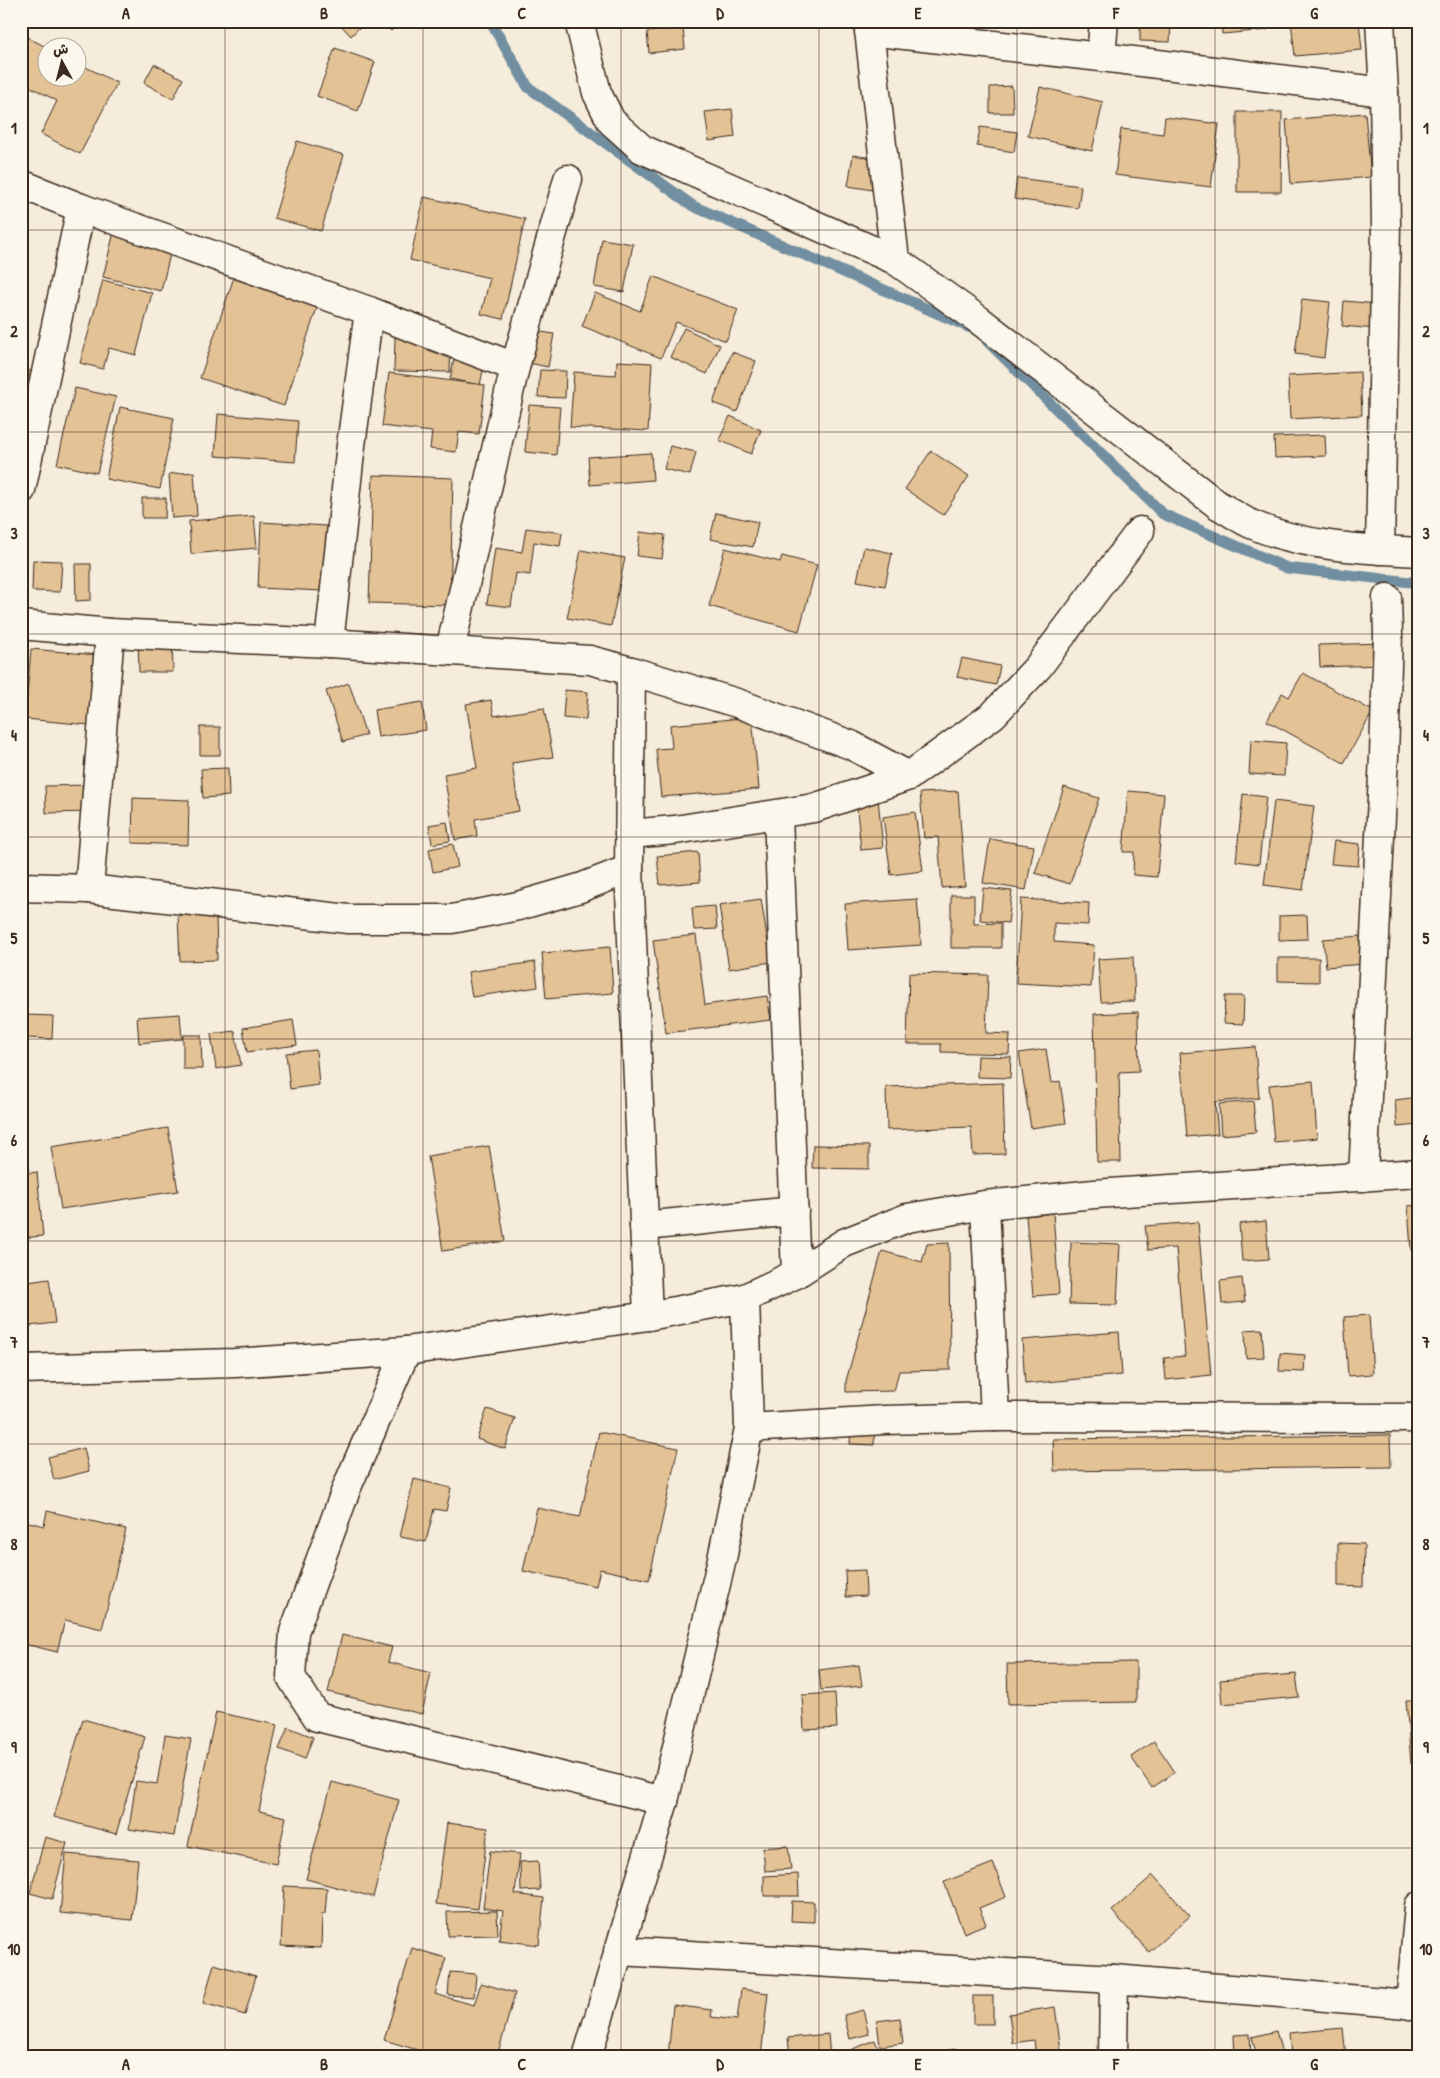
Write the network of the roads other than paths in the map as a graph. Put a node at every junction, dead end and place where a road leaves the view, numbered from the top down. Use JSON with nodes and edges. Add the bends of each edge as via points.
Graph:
{"nodes":[{"id":1,"x":579,"y":21,"type":"edge"},
{"id":2,"x":1104,"y":21,"type":"edge"},
{"id":3,"x":1380,"y":21,"type":"edge"},
{"id":4,"x":869,"y":26,"type":"edge"},
{"id":5,"x":1101,"y":57,"type":"junction"},
{"id":6,"x":1384,"y":92,"type":"junction"},
{"id":7,"x":568,"y":178,"type":"dead end"},
{"id":8,"x":21,"y":184,"type":"edge"},
{"id":9,"x":81,"y":208,"type":"junction"},
{"id":10,"x":894,"y":260,"type":"junction"},
{"id":11,"x":369,"y":312,"type":"junction"},
{"id":12,"x":515,"y":367,"type":"junction"},
{"id":13,"x":21,"y":490,"type":"edge"},
{"id":14,"x":1140,"y":531,"type":"dead end"},
{"id":15,"x":1380,"y":550,"type":"junction"},
{"id":16,"x":1419,"y":552,"type":"edge"},
{"id":17,"x":1387,"y":598,"type":"dead end"},
{"id":18,"x":21,"y":625,"type":"edge"},
{"id":19,"x":110,"y":632,"type":"junction"},
{"id":20,"x":329,"y":643,"type":"junction"},
{"id":21,"x":450,"y":650,"type":"junction"},
{"id":22,"x":631,"y":671,"type":"junction"},
{"id":23,"x":909,"y":776,"type":"junction"},
{"id":24,"x":778,"y":815,"type":"junction"},
{"id":25,"x":629,"y":834,"type":"junction"},
{"id":26,"x":630,"y":869,"type":"junction"},
{"id":27,"x":21,"y":887,"type":"edge"},
{"id":28,"x":89,"y":889,"type":"junction"},
{"id":29,"x":1419,"y":1173,"type":"edge"},
{"id":30,"x":1363,"y":1176,"type":"junction"},
{"id":31,"x":984,"y":1205,"type":"junction"},
{"id":32,"x":794,"y":1211,"type":"junction"},
{"id":33,"x":644,"y":1226,"type":"junction"},
{"id":34,"x":796,"y":1274,"type":"junction"},
{"id":35,"x":745,"y":1298,"type":"junction"},
{"id":36,"x":648,"y":1316,"type":"junction"},
{"id":37,"x":406,"y":1351,"type":"junction"},
{"id":38,"x":21,"y":1369,"type":"edge"},
{"id":39,"x":995,"y":1417,"type":"junction"},
{"id":40,"x":1419,"y":1418,"type":"edge"},
{"id":41,"x":749,"y":1428,"type":"junction"},
{"id":42,"x":664,"y":1801,"type":"junction"},
{"id":43,"x":1419,"y":1906,"type":"edge"},
{"id":44,"x":618,"y":1951,"type":"junction"},
{"id":45,"x":1114,"y":1979,"type":"junction"},
{"id":46,"x":1414,"y":2005,"type":"edge"},
{"id":47,"x":587,"y":2057,"type":"edge"},
{"id":48,"x":1113,"y":2057,"type":"edge"}],
"edges":[{"from":1,"to":10,"type":"street","via":[[597,93],[611,121],[642,149]]},
{"from":2,"to":5,"type":"street"},
{"from":3,"to":6,"type":"street"},
{"from":4,"to":5,"type":"street"},
{"from":4,"to":10,"type":"street"},
{"from":5,"to":6,"type":"street"},
{"from":6,"to":15,"type":"street","via":[[1386,225]]},
{"from":7,"to":12,"type":"street"},
{"from":8,"to":9,"type":"street"},
{"from":9,"to":11,"type":"street"},
{"from":9,"to":13,"type":"street"},
{"from":10,"to":15,"type":"street","via":[[978,320],[1218,505],[1251,524],[1298,540]]},
{"from":11,"to":12,"type":"street"},
{"from":11,"to":20,"type":"street"},
{"from":12,"to":21,"type":"street"},
{"from":14,"to":23,"type":"street","via":[[1031,674],[993,715]]},
{"from":15,"to":16,"type":"street"},
{"from":17,"to":30,"type":"street","via":[[1384,756]]},
{"from":18,"to":19,"type":"street"},
{"from":19,"to":20,"type":"street"},
{"from":19,"to":28,"type":"street"},
{"from":20,"to":21,"type":"street"},
{"from":21,"to":22,"type":"street","via":[[590,660]]},
{"from":22,"to":23,"type":"street","via":[[737,704],[851,745]]},
{"from":22,"to":25,"type":"street"},
{"from":23,"to":24,"type":"street","via":[[814,808]]},
{"from":24,"to":25,"type":"street"},
{"from":24,"to":32,"type":"street"},
{"from":25,"to":26,"type":"street"},
{"from":26,"to":28,"type":"street","via":[[518,906],[452,919],[348,919]]},
{"from":26,"to":33,"type":"street"},
{"from":27,"to":28,"type":"street"},
{"from":29,"to":30,"type":"street"},
{"from":30,"to":31,"type":"street"},
{"from":31,"to":34,"type":"street","via":[[907,1218],[844,1243]]},
{"from":31,"to":39,"type":"street"},
{"from":32,"to":33,"type":"street"},
{"from":32,"to":34,"type":"street"},
{"from":33,"to":36,"type":"street"},
{"from":34,"to":35,"type":"street"},
{"from":35,"to":36,"type":"street"},
{"from":35,"to":41,"type":"street"},
{"from":36,"to":37,"type":"street"},
{"from":37,"to":38,"type":"street","via":[[235,1362]]},
{"from":37,"to":42,"type":"street","via":[[347,1487],[294,1632],[291,1677],[316,1717]]},
{"from":39,"to":40,"type":"street"},
{"from":39,"to":41,"type":"street"},
{"from":41,"to":42,"type":"street","via":[[722,1558]]},
{"from":42,"to":44,"type":"street"},
{"from":43,"to":46,"type":"street"},
{"from":44,"to":45,"type":"street"},
{"from":44,"to":47,"type":"street"},
{"from":45,"to":46,"type":"street"},
{"from":45,"to":48,"type":"street"}]}
